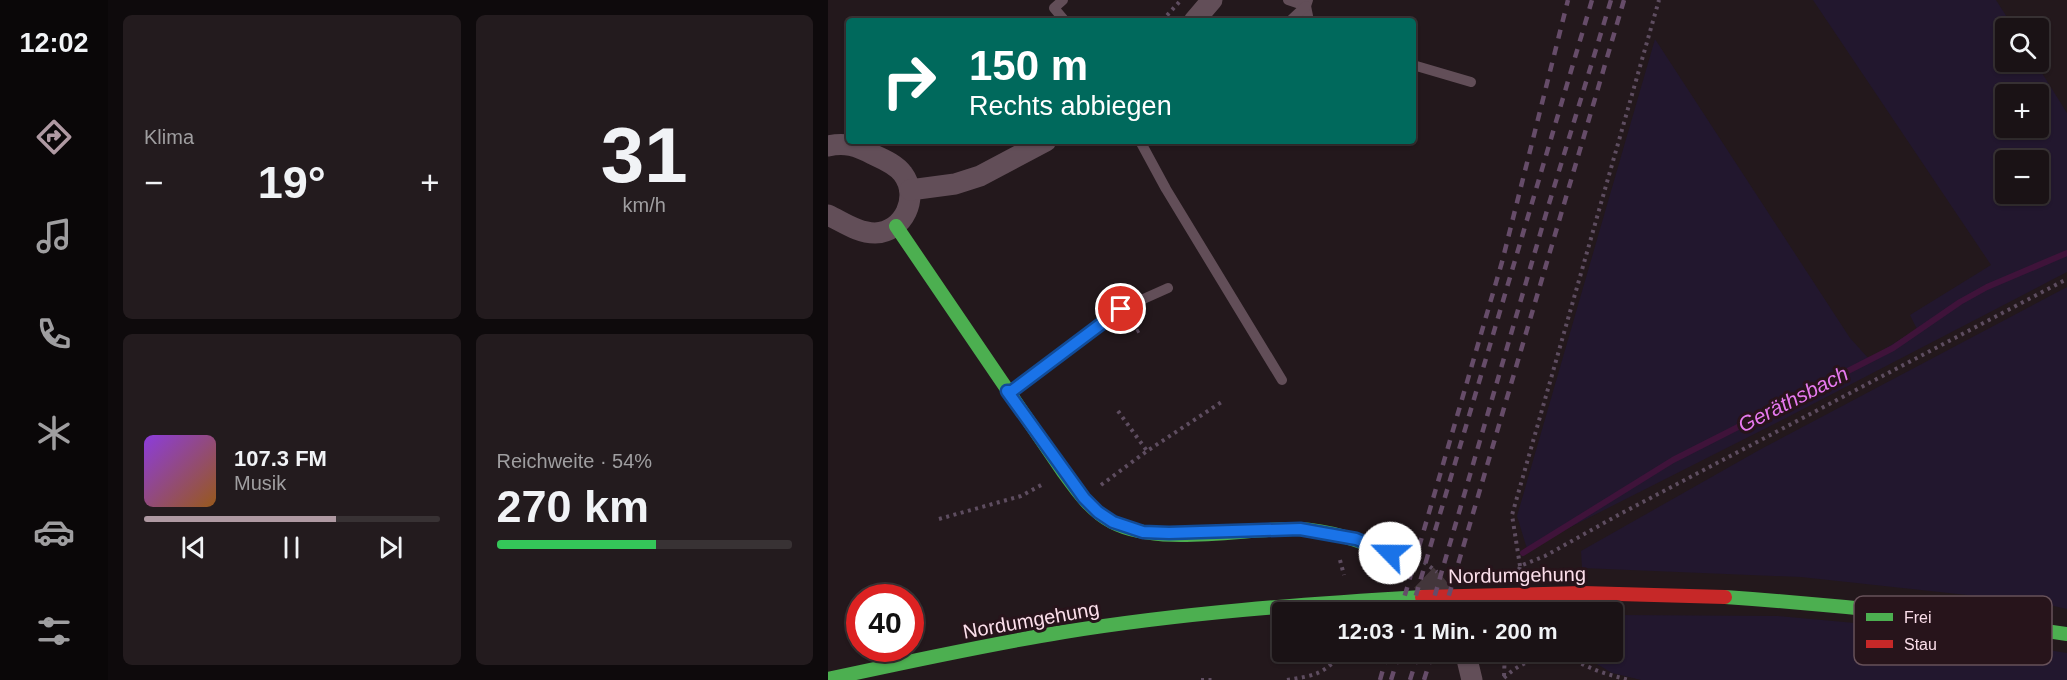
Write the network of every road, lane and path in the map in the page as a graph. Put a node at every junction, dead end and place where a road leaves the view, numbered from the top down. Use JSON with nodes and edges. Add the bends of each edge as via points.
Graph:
{"nodes":[{"id":1,"x":1063,"y":0,"type":"edge"},
{"id":2,"x":1181,"y":0,"type":"edge"},
{"id":3,"x":1212,"y":0,"type":"edge"},
{"id":4,"x":1288,"y":0,"type":"edge"},
{"id":5,"x":1659,"y":0,"type":"edge"},
{"id":6,"x":1307,"y":3,"type":"edge"},
{"id":7,"x":1062,"y":18,"type":"edge"},
{"id":8,"x":1165,"y":18,"type":"edge"},
{"id":9,"x":1197,"y":18,"type":"edge"},
{"id":10,"x":1293,"y":18,"type":"edge"},
{"id":11,"x":1309,"y":18,"type":"edge"},
{"id":12,"x":1416,"y":66,"type":"edge"},
{"id":13,"x":1471,"y":82,"type":"dead end"},
{"id":14,"x":1040,"y":144,"type":"edge"},
{"id":15,"x":1142,"y":144,"type":"edge"},
{"id":16,"x":828,"y":146,"type":"edge"},
{"id":17,"x":910,"y":190,"type":"junction"},
{"id":18,"x":828,"y":215,"type":"edge"},
{"id":19,"x":896,"y":226,"type":"junction"},
{"id":20,"x":2067,"y":279,"type":"edge"},
{"id":21,"x":1168,"y":288,"type":"dead end"},
{"id":22,"x":1282,"y":380,"type":"dead end"},
{"id":23,"x":1007,"y":391,"type":"junction"},
{"id":24,"x":1224,"y":400,"type":"dead end"},
{"id":25,"x":1118,"y":411,"type":"dead end"},
{"id":26,"x":1147,"y":451,"type":"junction"},
{"id":27,"x":1064,"y":472,"type":"junction"},
{"id":28,"x":1084,"y":498,"type":"junction"},
{"id":29,"x":939,"y":519,"type":"dead end"},
{"id":30,"x":1390,"y":553,"type":"tunnel mouth"},
{"id":31,"x":1338,"y":555,"type":"dead end"},
{"id":32,"x":1520,"y":566,"type":"junction"},
{"id":33,"x":1517,"y":578,"type":"dead end"},
{"id":34,"x":1345,"y":585,"type":"dead end"},
{"id":35,"x":1854,"y":606,"type":"edge"},
{"id":36,"x":2052,"y":632,"type":"edge"},
{"id":37,"x":2067,"y":634,"type":"edge"},
{"id":38,"x":1335,"y":662,"type":"edge"},
{"id":39,"x":1505,"y":662,"type":"edge"},
{"id":40,"x":1525,"y":662,"type":"edge"},
{"id":41,"x":1579,"y":662,"type":"edge"},
{"id":42,"x":828,"y":679,"type":"edge"},
{"id":43,"x":1504,"y":679,"type":"edge"},
{"id":44,"x":1201,"y":680,"type":"edge"},
{"id":45,"x":1214,"y":680,"type":"edge"},
{"id":46,"x":1287,"y":680,"type":"edge"},
{"id":47,"x":1629,"y":680,"type":"edge"}],
"edges":[{"from":1,"to":7,"type":"lane","via":[[1054,8]]},
{"from":2,"to":8,"type":"path"},
{"from":3,"to":9,"type":"street"},
{"from":4,"to":6,"type":"lane"},
{"from":5,"to":32,"type":"path","via":[[1512,515]]},
{"from":6,"to":10,"type":"lane"},
{"from":6,"to":11,"type":"lane"},
{"from":12,"to":13,"type":"lane"},
{"from":14,"to":17,"type":"street","via":[[980,176]]},
{"from":15,"to":22,"type":"lane"},
{"from":16,"to":17,"type":"street","via":[[858,147],[891,163],[903,173]]},
{"from":17,"to":19,"type":"street","via":[[907,209]]},
{"from":18,"to":19,"type":"street","via":[[863,231],[878,233]]},
{"from":19,"to":23,"type":"main road"},
{"from":20,"to":32,"type":"path"},
{"from":21,"to":23,"type":"lane","via":[[1121,309]]},
{"from":23,"to":27,"type":"main road"},
{"from":24,"to":26,"type":"path"},
{"from":25,"to":26,"type":"path"},
{"from":26,"to":28,"type":"path"},
{"from":27,"to":28,"type":"main road"},
{"from":27,"to":29,"type":"path","via":[[1021,496]]},
{"from":28,"to":30,"type":"main road","via":[[1113,522],[1143,532],[1300,529],[1356,539]]},
{"from":31,"to":34,"type":"path"},
{"from":32,"to":33,"type":"path"},
{"from":35,"to":42,"type":"main road","name":"Nordumgehung","via":[[1610,593],[1410,597],[1299,604],[1096,627]]},
{"from":36,"to":37,"type":"main road","name":"Nordumgehung"},
{"from":38,"to":46,"type":"path","via":[[1322,672]]},
{"from":39,"to":43,"type":"path"},
{"from":40,"to":43,"type":"path"},
{"from":41,"to":47,"type":"path"},
{"from":44,"to":45,"type":"path"}]}
